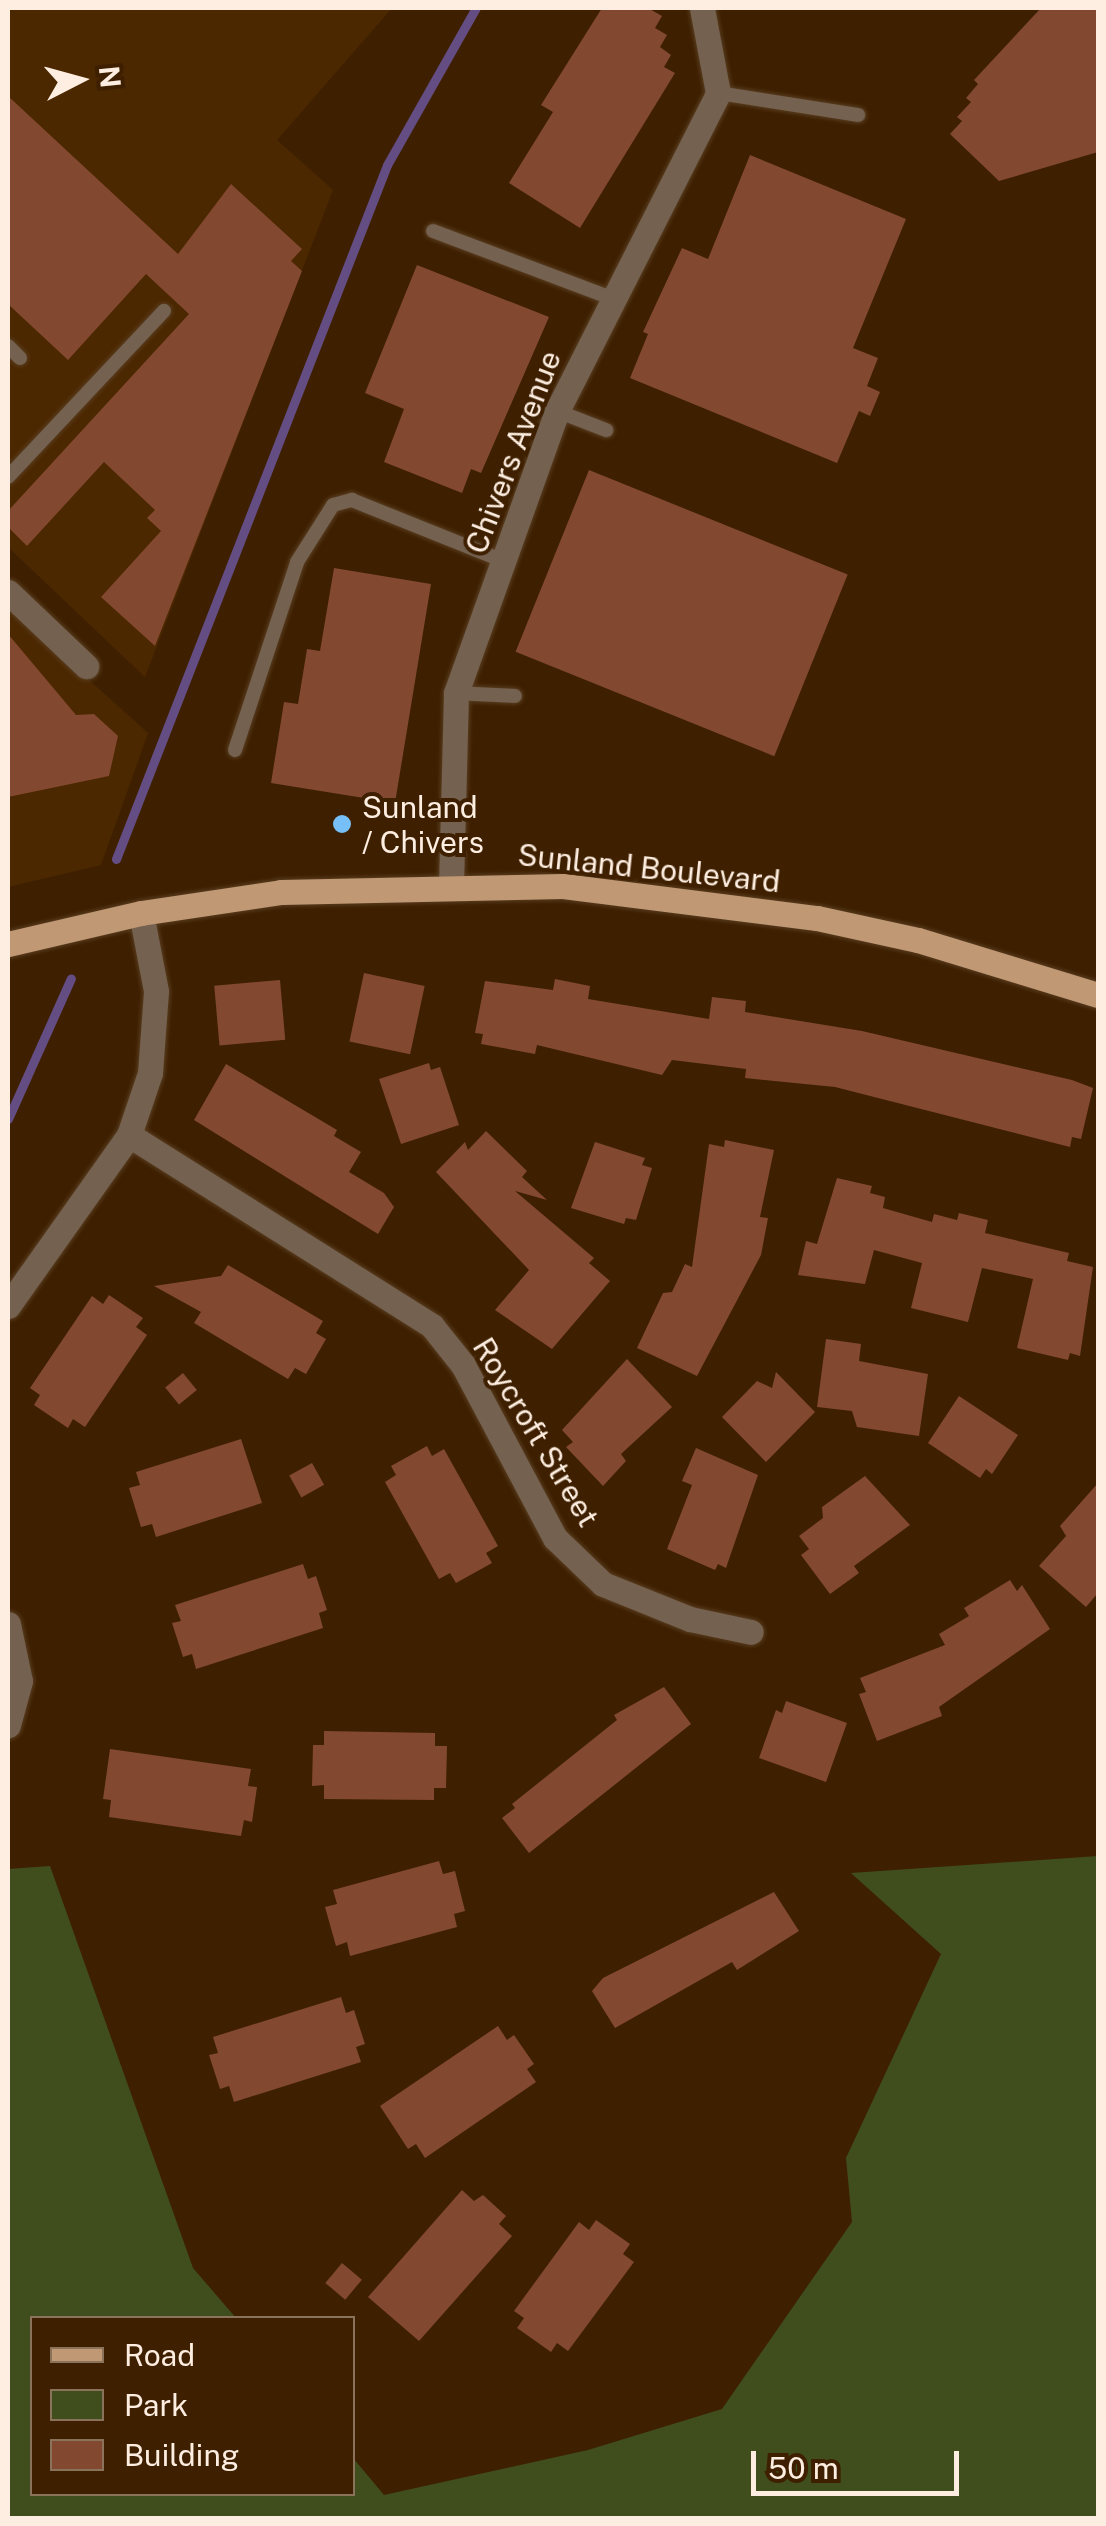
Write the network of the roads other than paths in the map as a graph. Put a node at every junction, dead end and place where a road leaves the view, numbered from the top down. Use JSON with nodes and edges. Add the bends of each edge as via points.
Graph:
{"nodes":[{"id":1,"x":702,"y":8,"type":"edge"},
{"id":2,"x":718,"y":93,"type":"junction"},
{"id":3,"x":858,"y":116,"type":"dead end"},
{"id":4,"x":433,"y":231,"type":"dead end"},
{"id":5,"x":614,"y":299,"type":"junction"},
{"id":6,"x":164,"y":311,"type":"dead end"},
{"id":7,"x":8,"y":346,"type":"edge"},
{"id":8,"x":20,"y":358,"type":"dead end"},
{"id":9,"x":557,"y":411,"type":"junction"},
{"id":10,"x":606,"y":430,"type":"dead end"},
{"id":11,"x":8,"y":476,"type":"edge"},
{"id":12,"x":504,"y":561,"type":"junction"},
{"id":13,"x":8,"y":592,"type":"edge"},
{"id":14,"x":86,"y":666,"type":"dead end"},
{"id":15,"x":456,"y":694,"type":"junction"},
{"id":16,"x":515,"y":696,"type":"dead end"},
{"id":17,"x":235,"y":750,"type":"dead end"},
{"id":18,"x":451,"y":885,"type":"junction"},
{"id":19,"x":141,"y":913,"type":"junction"},
{"id":20,"x":8,"y":944,"type":"edge"},
{"id":21,"x":1098,"y":995,"type":"edge"},
{"id":22,"x":129,"y":1134,"type":"junction"},
{"id":23,"x":8,"y":1306,"type":"edge"},
{"id":24,"x":8,"y":1624,"type":"edge"},
{"id":25,"x":752,"y":1632,"type":"dead end"},
{"id":26,"x":8,"y":1725,"type":"edge"}],
"edges":[{"from":1,"to":2,"type":"street"},
{"from":2,"to":3,"type":"lane"},
{"from":2,"to":5,"type":"street","name":"Chivers Avenue"},
{"from":4,"to":5,"type":"lane"},
{"from":5,"to":9,"type":"street","name":"Chivers Avenue"},
{"from":6,"to":11,"type":"lane"},
{"from":7,"to":8,"type":"lane"},
{"from":9,"to":10,"type":"lane"},
{"from":9,"to":12,"type":"street","name":"Chivers Avenue"},
{"from":12,"to":15,"type":"street","name":"Chivers Avenue"},
{"from":12,"to":17,"type":"lane","via":[[352,500],[333,505],[297,562]]},
{"from":13,"to":14,"type":"street"},
{"from":15,"to":16,"type":"lane"},
{"from":15,"to":18,"type":"street","name":"Chivers Avenue"},
{"from":18,"to":19,"type":"main road","name":"Sunland Boulevard","via":[[281,892]]},
{"from":18,"to":21,"type":"main road","name":"Sunland Boulevard","via":[[646,894],[817,918],[918,940]]},
{"from":19,"to":20,"type":"main road","name":"Sunland Boulevard"},
{"from":19,"to":22,"type":"street","via":[[156,991],[150,1073]]},
{"from":22,"to":23,"type":"street"},
{"from":22,"to":25,"type":"street","name":"Roycroft Street","via":[[432,1326],[463,1365],[555,1538],[603,1584],[690,1619]]},
{"from":24,"to":26,"type":"street","via":[[20,1681]]}]}
